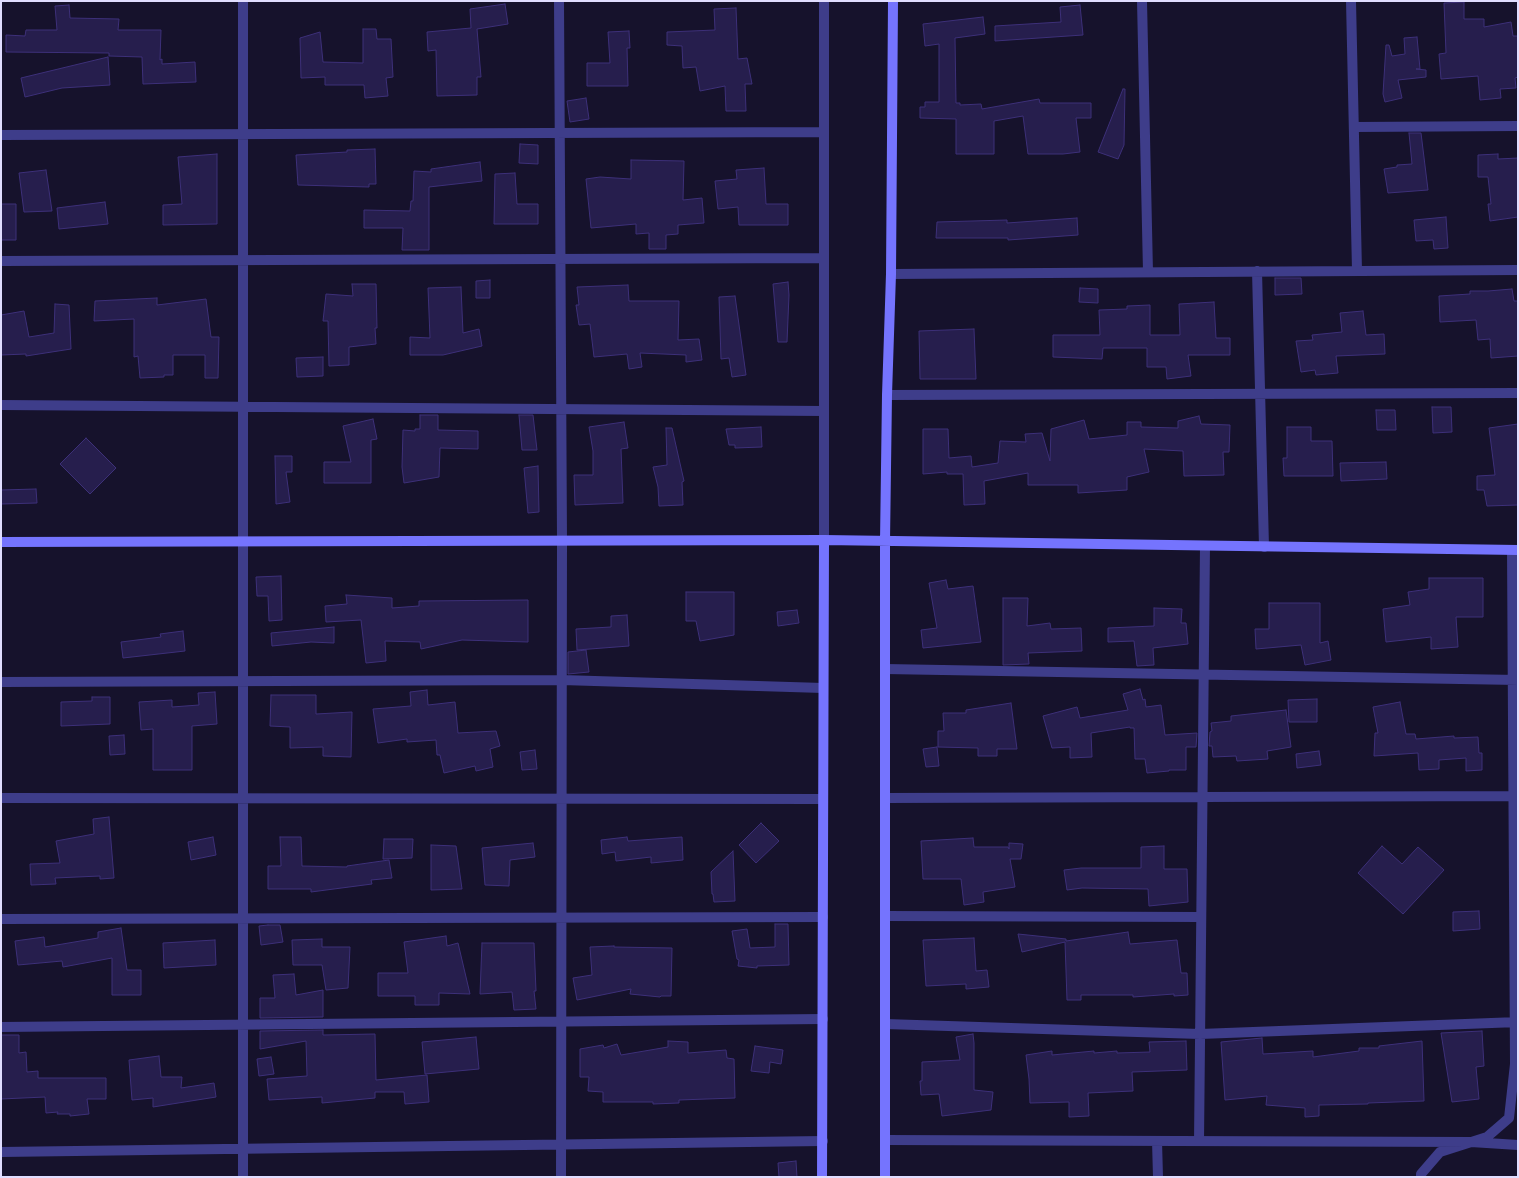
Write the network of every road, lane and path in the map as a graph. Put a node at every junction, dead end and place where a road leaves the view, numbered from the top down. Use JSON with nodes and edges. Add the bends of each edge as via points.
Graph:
{"nodes":[{"id":1,"x":243,"y":1,"type":"edge"},
{"id":2,"x":559,"y":1,"type":"edge"},
{"id":3,"x":824,"y":1,"type":"edge"},
{"id":4,"x":893,"y":1,"type":"edge"},
{"id":5,"x":1142,"y":1,"type":"edge"},
{"id":6,"x":1351,"y":1,"type":"edge"},
{"id":7,"x":1518,"y":126,"type":"edge"},
{"id":8,"x":1354,"y":127,"type":"junction"},
{"id":9,"x":824,"y":132,"type":"junction"},
{"id":10,"x":560,"y":133,"type":"junction"},
{"id":11,"x":243,"y":135,"type":"junction"},
{"id":12,"x":1,"y":136,"type":"edge"},
{"id":13,"x":824,"y":258,"type":"junction"},
{"id":14,"x":560,"y":259,"type":"junction"},
{"id":15,"x":243,"y":260,"type":"junction"},
{"id":16,"x":1,"y":261,"type":"edge"},
{"id":17,"x":1518,"y":270,"type":"edge"},
{"id":18,"x":1258,"y":271,"type":"junction"},
{"id":19,"x":1357,"y":271,"type":"junction"},
{"id":20,"x":1148,"y":272,"type":"junction"},
{"id":21,"x":891,"y":274,"type":"junction"},
{"id":22,"x":1260,"y":393,"type":"junction"},
{"id":23,"x":1518,"y":393,"type":"edge"},
{"id":24,"x":887,"y":395,"type":"junction"},
{"id":25,"x":1,"y":405,"type":"edge"},
{"id":26,"x":243,"y":407,"type":"junction"},
{"id":27,"x":561,"y":409,"type":"junction"},
{"id":28,"x":824,"y":411,"type":"junction"},
{"id":29,"x":824,"y":540,"type":"junction"},
{"id":30,"x":243,"y":541,"type":"junction"},
{"id":31,"x":562,"y":541,"type":"junction"},
{"id":32,"x":885,"y":541,"type":"junction"},
{"id":33,"x":1,"y":542,"type":"edge"},
{"id":34,"x":1205,"y":546,"type":"junction"},
{"id":35,"x":1264,"y":547,"type":"junction"},
{"id":36,"x":1515,"y":550,"type":"edge"},
{"id":37,"x":885,"y":670,"type":"junction"},
{"id":38,"x":1203,"y":675,"type":"junction"},
{"id":39,"x":562,"y":680,"type":"junction"},
{"id":40,"x":1516,"y":680,"type":"edge"},
{"id":41,"x":243,"y":681,"type":"junction"},
{"id":42,"x":1,"y":682,"type":"edge"},
{"id":43,"x":823,"y":688,"type":"junction"},
{"id":44,"x":1202,"y":796,"type":"junction"},
{"id":45,"x":1516,"y":796,"type":"edge"},
{"id":46,"x":1,"y":798,"type":"edge"},
{"id":47,"x":243,"y":798,"type":"junction"},
{"id":48,"x":561,"y":798,"type":"junction"},
{"id":49,"x":885,"y":798,"type":"junction"},
{"id":50,"x":823,"y":799,"type":"junction"},
{"id":51,"x":885,"y":916,"type":"junction"},
{"id":52,"x":823,"y":917,"type":"junction"},
{"id":53,"x":1201,"y":917,"type":"junction"},
{"id":54,"x":561,"y":918,"type":"junction"},
{"id":55,"x":1,"y":919,"type":"edge"},
{"id":56,"x":243,"y":919,"type":"junction"},
{"id":57,"x":823,"y":1019,"type":"junction"},
{"id":58,"x":561,"y":1021,"type":"junction"},
{"id":59,"x":1517,"y":1022,"type":"edge"},
{"id":60,"x":885,"y":1024,"type":"junction"},
{"id":61,"x":243,"y":1025,"type":"junction"},
{"id":62,"x":1,"y":1027,"type":"edge"},
{"id":63,"x":1200,"y":1034,"type":"junction"},
{"id":64,"x":885,"y":1140,"type":"junction"},
{"id":65,"x":822,"y":1141,"type":"junction"},
{"id":66,"x":1157,"y":1141,"type":"junction"},
{"id":67,"x":1199,"y":1141,"type":"junction"},
{"id":68,"x":1471,"y":1142,"type":"junction"},
{"id":69,"x":561,"y":1144,"type":"junction"},
{"id":70,"x":1518,"y":1145,"type":"edge"},
{"id":71,"x":243,"y":1149,"type":"junction"},
{"id":72,"x":1,"y":1152,"type":"edge"},
{"id":73,"x":243,"y":1177,"type":"edge"},
{"id":74,"x":561,"y":1177,"type":"edge"},
{"id":75,"x":822,"y":1177,"type":"edge"},
{"id":76,"x":885,"y":1177,"type":"edge"},
{"id":77,"x":1158,"y":1177,"type":"edge"},
{"id":78,"x":1421,"y":1177,"type":"edge"}],
"edges":[{"from":1,"to":11,"type":"street"},
{"from":2,"to":10,"type":"street"},
{"from":3,"to":9,"type":"street"},
{"from":4,"to":21,"type":"street"},
{"from":5,"to":20,"type":"street"},
{"from":6,"to":8,"type":"street"},
{"from":7,"to":8,"type":"street"},
{"from":8,"to":19,"type":"street"},
{"from":9,"to":10,"type":"street"},
{"from":9,"to":13,"type":"street"},
{"from":10,"to":11,"type":"street"},
{"from":10,"to":14,"type":"street"},
{"from":11,"to":12,"type":"street"},
{"from":11,"to":15,"type":"street"},
{"from":13,"to":14,"type":"street"},
{"from":13,"to":28,"type":"street"},
{"from":14,"to":15,"type":"street"},
{"from":14,"to":27,"type":"street"},
{"from":15,"to":16,"type":"street"},
{"from":15,"to":26,"type":"street"},
{"from":17,"to":19,"type":"street"},
{"from":18,"to":19,"type":"street"},
{"from":18,"to":20,"type":"street"},
{"from":18,"to":22,"type":"street"},
{"from":20,"to":21,"type":"street"},
{"from":21,"to":24,"type":"street"},
{"from":22,"to":23,"type":"street"},
{"from":22,"to":24,"type":"street"},
{"from":22,"to":35,"type":"street"},
{"from":24,"to":32,"type":"street"},
{"from":25,"to":26,"type":"street"},
{"from":26,"to":27,"type":"street"},
{"from":26,"to":30,"type":"street"},
{"from":27,"to":28,"type":"street"},
{"from":27,"to":31,"type":"street"},
{"from":28,"to":29,"type":"street"},
{"from":29,"to":31,"type":"street"},
{"from":29,"to":32,"type":"street"},
{"from":29,"to":43,"type":"street"},
{"from":30,"to":31,"type":"street"},
{"from":30,"to":33,"type":"street"},
{"from":30,"to":41,"type":"street"},
{"from":31,"to":39,"type":"street"},
{"from":32,"to":34,"type":"street"},
{"from":32,"to":37,"type":"street"},
{"from":34,"to":35,"type":"street"},
{"from":34,"to":38,"type":"street"},
{"from":35,"to":36,"type":"street"},
{"from":36,"to":40,"type":"street"},
{"from":37,"to":38,"type":"street"},
{"from":37,"to":49,"type":"street"},
{"from":38,"to":40,"type":"street"},
{"from":38,"to":44,"type":"street"},
{"from":39,"to":41,"type":"street"},
{"from":39,"to":43,"type":"street"},
{"from":39,"to":48,"type":"street"},
{"from":40,"to":45,"type":"street"},
{"from":41,"to":42,"type":"street"},
{"from":41,"to":47,"type":"street"},
{"from":43,"to":50,"type":"street"},
{"from":44,"to":45,"type":"street"},
{"from":44,"to":49,"type":"street"},
{"from":44,"to":53,"type":"street"},
{"from":45,"to":59,"type":"street"},
{"from":46,"to":47,"type":"street"},
{"from":47,"to":48,"type":"street"},
{"from":47,"to":56,"type":"street"},
{"from":48,"to":50,"type":"street"},
{"from":48,"to":54,"type":"street"},
{"from":49,"to":51,"type":"street"},
{"from":50,"to":52,"type":"street"},
{"from":51,"to":53,"type":"street"},
{"from":51,"to":60,"type":"street"},
{"from":52,"to":54,"type":"street"},
{"from":52,"to":57,"type":"street"},
{"from":53,"to":63,"type":"street"},
{"from":54,"to":56,"type":"street"},
{"from":54,"to":58,"type":"street"},
{"from":55,"to":56,"type":"street"},
{"from":56,"to":61,"type":"street"},
{"from":57,"to":58,"type":"street"},
{"from":57,"to":65,"type":"street"},
{"from":58,"to":61,"type":"street"},
{"from":58,"to":69,"type":"street"},
{"from":59,"to":63,"type":"street"},
{"from":59,"to":68,"type":"street","via":[[1509,1118],[1487,1136]]},
{"from":60,"to":63,"type":"street"},
{"from":60,"to":64,"type":"street"},
{"from":61,"to":62,"type":"street"},
{"from":61,"to":71,"type":"street"},
{"from":63,"to":67,"type":"street"},
{"from":64,"to":66,"type":"street"},
{"from":64,"to":76,"type":"street"},
{"from":65,"to":69,"type":"street"},
{"from":65,"to":75,"type":"street"},
{"from":66,"to":67,"type":"street"},
{"from":66,"to":77,"type":"street"},
{"from":67,"to":68,"type":"street"},
{"from":68,"to":70,"type":"street"},
{"from":68,"to":78,"type":"street","via":[[1440,1152]]},
{"from":69,"to":71,"type":"street"},
{"from":69,"to":74,"type":"street"},
{"from":71,"to":72,"type":"street"},
{"from":71,"to":73,"type":"street"}]}
